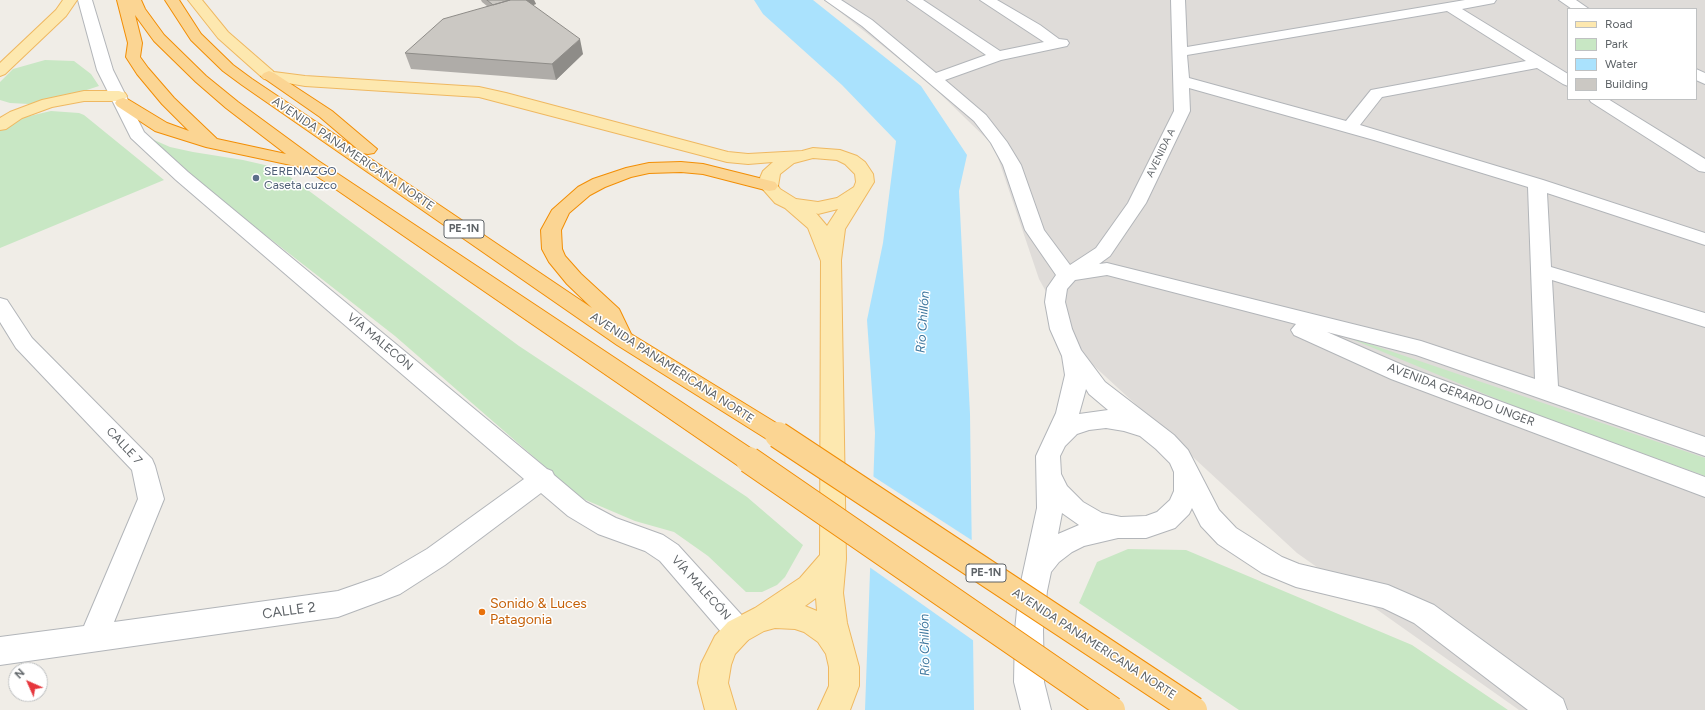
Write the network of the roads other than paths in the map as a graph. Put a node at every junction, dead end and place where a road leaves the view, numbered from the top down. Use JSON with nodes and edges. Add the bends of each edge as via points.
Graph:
{"nodes":[{"id":1,"x":70,"y":0,"type":"edge"},
{"id":2,"x":85,"y":0,"type":"edge"},
{"id":3,"x":124,"y":0,"type":"edge"},
{"id":4,"x":134,"y":0,"type":"edge"},
{"id":5,"x":172,"y":0,"type":"edge"},
{"id":6,"x":195,"y":0,"type":"edge"},
{"id":7,"x":832,"y":0,"type":"edge"},
{"id":8,"x":914,"y":0,"type":"edge"},
{"id":9,"x":987,"y":0,"type":"edge"},
{"id":10,"x":1178,"y":0,"type":"edge"},
{"id":11,"x":1489,"y":0,"type":"edge"},
{"id":12,"x":1566,"y":0,"type":"edge"},
{"id":13,"x":1450,"y":7,"type":"junction"},
{"id":14,"x":1580,"y":8,"type":"edge"},
{"id":15,"x":1181,"y":52,"type":"junction"},
{"id":16,"x":997,"y":56,"type":"junction"},
{"id":17,"x":1539,"y":63,"type":"junction"},
{"id":18,"x":0,"y":71,"type":"edge"},
{"id":19,"x":269,"y":76,"type":"junction"},
{"id":20,"x":934,"y":79,"type":"junction"},
{"id":21,"x":1567,"y":80,"type":"edge"},
{"id":22,"x":1181,"y":81,"type":"junction"},
{"id":23,"x":121,"y":100,"type":"junction"},
{"id":24,"x":1598,"y":100,"type":"edge"},
{"id":25,"x":0,"y":114,"type":"edge"},
{"id":26,"x":16,"y":115,"type":"junction"},
{"id":27,"x":0,"y":125,"type":"edge"},
{"id":28,"x":1350,"y":128,"type":"junction"},
{"id":29,"x":212,"y":143,"type":"junction"},
{"id":30,"x":799,"y":155,"type":"junction"},
{"id":31,"x":311,"y":164,"type":"junction"},
{"id":32,"x":1705,"y":167,"type":"edge"},
{"id":33,"x":1537,"y":184,"type":"junction"},
{"id":34,"x":770,"y":186,"type":"junction"},
{"id":35,"x":861,"y":190,"type":"junction"},
{"id":36,"x":421,"y":199,"type":"junction"},
{"id":37,"x":792,"y":204,"type":"junction"},
{"id":38,"x":1705,"y":239,"type":"edge"},
{"id":39,"x":831,"y":260,"type":"junction"},
{"id":40,"x":1540,"y":270,"type":"junction"},
{"id":41,"x":1067,"y":276,"type":"junction"},
{"id":42,"x":1220,"y":296,"type":"junction"},
{"id":43,"x":0,"y":305,"type":"edge"},
{"id":44,"x":1705,"y":320,"type":"edge"},
{"id":45,"x":624,"y":340,"type":"junction"},
{"id":46,"x":1071,"y":353,"type":"junction"},
{"id":47,"x":1547,"y":391,"type":"junction"},
{"id":48,"x":1147,"y":430,"type":"junction"},
{"id":49,"x":1056,"y":440,"type":"junction"},
{"id":50,"x":1705,"y":447,"type":"edge"},
{"id":51,"x":1049,"y":474,"type":"junction"},
{"id":52,"x":1186,"y":474,"type":"junction"},
{"id":53,"x":543,"y":478,"type":"junction"},
{"id":54,"x":1705,"y":487,"type":"edge"},
{"id":55,"x":1121,"y":528,"type":"junction"},
{"id":56,"x":833,"y":559,"type":"junction"},
{"id":57,"x":1040,"y":566,"type":"junction"},
{"id":58,"x":747,"y":626,"type":"junction"},
{"id":59,"x":93,"y":638,"type":"junction"},
{"id":60,"x":839,"y":649,"type":"junction"},
{"id":61,"x":0,"y":652,"type":"edge"},
{"id":62,"x":719,"y":707,"type":"edge"},
{"id":63,"x":833,"y":710,"type":"edge"},
{"id":64,"x":1036,"y":710,"type":"edge"},
{"id":65,"x":1112,"y":710,"type":"edge"},
{"id":66,"x":1194,"y":710,"type":"edge"},
{"id":67,"x":1552,"y":710,"type":"edge"}],
"edges":[{"from":1,"to":18,"type":"main road","via":[[61,13]]},
{"from":2,"to":23,"type":"street","name":"VÍA MALECÓN","via":[[105,70]]},
{"from":3,"to":29,"type":"highway","via":[[135,43],[133,57],[168,101]]},
{"from":4,"to":31,"type":"highway","number":"PE-1N","via":[[138,10],[159,38],[201,79]]},
{"from":5,"to":36,"type":"highway","name":"AVENIDA PANAMERICANA NORTE","number":"PE-1N","via":[[196,37],[228,68]]},
{"from":6,"to":19,"type":"main road","via":[[223,35]]},
{"from":7,"to":20,"type":"street","via":[[867,23]]},
{"from":8,"to":16,"type":"street"},
{"from":9,"to":16,"type":"street","via":[[1059,44]]},
{"from":10,"to":15,"type":"street","name":"AVENIDA A"},
{"from":11,"to":13,"type":"street"},
{"from":12,"to":14,"type":"street"},
{"from":13,"to":15,"type":"street"},
{"from":13,"to":17,"type":"street"},
{"from":15,"to":22,"type":"street","name":"AVENIDA A"},
{"from":16,"to":20,"type":"street"},
{"from":17,"to":21,"type":"street"},
{"from":17,"to":28,"type":"street","via":[[1377,93]]},
{"from":19,"to":30,"type":"main road","via":[[305,81],[479,92],[727,157]]},
{"from":19,"to":36,"type":"highway","via":[[342,127]]},
{"from":20,"to":41,"type":"street","via":[[980,118],[999,142],[1012,165],[1035,230]]},
{"from":22,"to":28,"type":"street"},
{"from":22,"to":41,"type":"street","name":"AVENIDA A","via":[[1182,110],[1137,203],[1103,252]]},
{"from":23,"to":26,"type":"main road","via":[[84,96],[48,103]]},
{"from":23,"to":29,"type":"highway","via":[[161,127]]},
{"from":23,"to":53,"type":"street","name":"VÍA MALECÓN","via":[[137,134],[182,176]]},
{"from":24,"to":32,"type":"street"},
{"from":25,"to":26,"type":"main road"},
{"from":26,"to":27,"type":"main road"},
{"from":28,"to":33,"type":"street"},
{"from":29,"to":31,"type":"highway"},
{"from":30,"to":34,"type":"main road","via":[[783,161],[772,171],[769,178]]},
{"from":30,"to":35,"type":"main road","via":[[827,153],[851,160],[864,174]]},
{"from":31,"to":65,"type":"highway","number":"PE-1N","bridge":true,"via":[[749,460]]},
{"from":33,"to":38,"type":"street"},
{"from":33,"to":40,"type":"street"},
{"from":34,"to":37,"type":"main road","via":[[781,199]]},
{"from":34,"to":45,"type":"highway","via":[[703,169],[681,166],[654,167],[626,173],[599,183],[584,191],[562,210],[551,230],[552,249],[556,258],[574,279],[612,314]]},
{"from":35,"to":37,"type":"main road","via":[[854,197],[831,206],[818,208]]},
{"from":35,"to":39,"type":"main road","via":[[835,229]]},
{"from":36,"to":45,"type":"highway","name":"AVENIDA PANAMERICANA NORTE","number":"PE-1N"},
{"from":37,"to":39,"type":"main road","via":[[817,226]]},
{"from":39,"to":56,"type":"main road"},
{"from":40,"to":44,"type":"street"},
{"from":40,"to":47,"type":"street"},
{"from":41,"to":42,"type":"street","name":"AVENIDA GERARDO UNGER","via":[[1107,269]]},
{"from":41,"to":46,"type":"street","via":[[1057,288],[1055,302],[1061,329]]},
{"from":42,"to":47,"type":"street","name":"AVENIDA GERARDO UNGER","via":[[1421,350]]},
{"from":42,"to":54,"type":"street","name":"AVENIDA GERARDO UNGER","via":[[1332,342],[1399,373]]},
{"from":43,"to":59,"type":"street","name":"CALLE 7","via":[[24,343],[144,466],[151,499]]},
{"from":45,"to":66,"type":"highway","name":"AVENIDA PANAMERICANA NORTE","number":"PE-1N","bridge":true,"via":[[778,435]]},
{"from":46,"to":48,"type":"street","via":[[1097,388]]},
{"from":46,"to":49,"type":"street","via":[[1076,375],[1075,386],[1068,413]]},
{"from":47,"to":50,"type":"street","name":"AVENIDA GERARDO UNGER"},
{"from":48,"to":49,"type":"street","via":[[1120,421],[1086,421],[1069,428]]},
{"from":48,"to":52,"type":"street","via":[[1170,447]]},
{"from":49,"to":51,"type":"street","via":[[1048,456]]},
{"from":51,"to":55,"type":"street","via":[[1058,493],[1074,509],[1096,522]]},
{"from":51,"to":57,"type":"street","via":[[1050,508]]},
{"from":52,"to":55,"type":"street","via":[[1187,491],[1180,507],[1166,520],[1146,527]]},
{"from":52,"to":67,"type":"street","via":[[1210,518],[1227,536],[1252,554],[1272,566],[1296,575],[1388,597],[1424,614]]},
{"from":53,"to":58,"type":"street","name":"VÍA MALECÓN","via":[[576,509],[654,543],[669,553]]},
{"from":53,"to":59,"type":"street","name":"CALLE 2","via":[[436,557],[390,585],[338,604]]},
{"from":55,"to":57,"type":"street","via":[[1079,536],[1050,554]]},
{"from":56,"to":58,"type":"main road","via":[[804,592]]},
{"from":56,"to":60,"type":"main road","via":[[829,594]]},
{"from":57,"to":64,"type":"street","via":[[1032,591],[1030,630],[1029,682]]},
{"from":58,"to":60,"type":"main road","via":[[775,615],[794,616],[813,622],[828,633]]},
{"from":58,"to":62,"type":"main road","via":[[725,645],[716,664],[713,683]]},
{"from":59,"to":61,"type":"street","name":"CALLE 2"},
{"from":60,"to":63,"type":"main road","via":[[844,667],[844,686]]}]}
